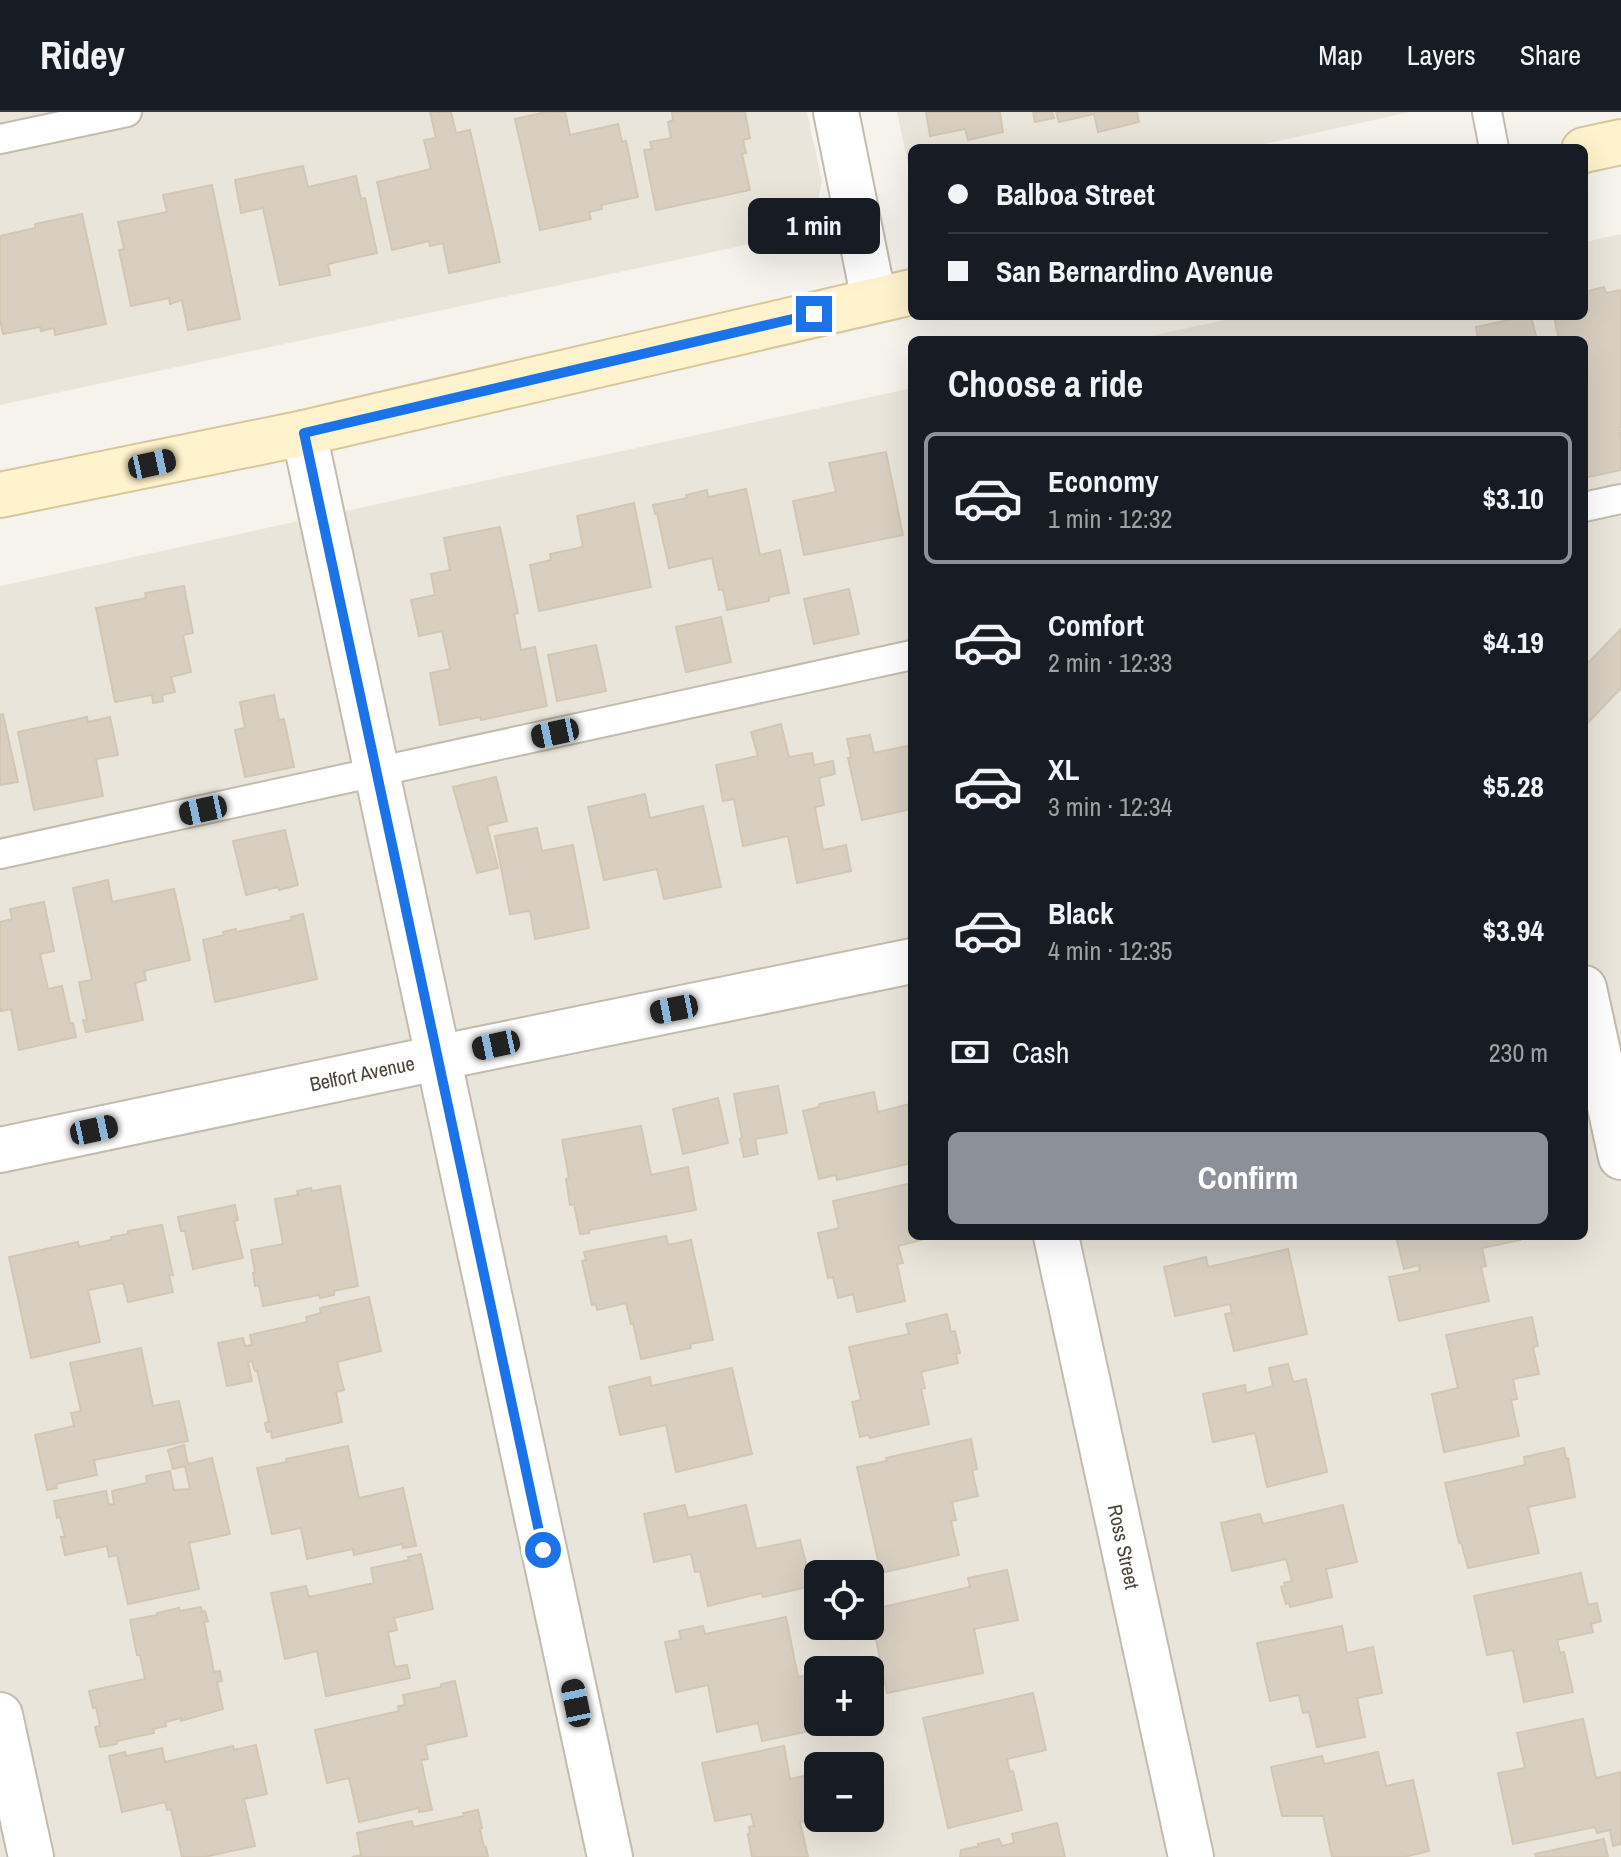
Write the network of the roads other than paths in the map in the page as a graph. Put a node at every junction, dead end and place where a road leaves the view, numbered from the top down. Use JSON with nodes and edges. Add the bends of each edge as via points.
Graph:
{"nodes":[{"id":1,"x":127,"y":112,"type":"edge"},
{"id":2,"x":836,"y":112,"type":"edge"},
{"id":3,"x":1487,"y":112,"type":"edge"},
{"id":4,"x":0,"y":139,"type":"edge"},
{"id":5,"x":1621,"y":142,"type":"edge"},
{"id":6,"x":1493,"y":144,"type":"edge"},
{"id":7,"x":1588,"y":149,"type":"edge"},
{"id":8,"x":893,"y":296,"type":"edge"},
{"id":9,"x":304,"y":433,"type":"junction"},
{"id":10,"x":0,"y":495,"type":"edge"},
{"id":11,"x":1621,"y":499,"type":"edge"},
{"id":12,"x":1588,"y":506,"type":"edge"},
{"id":13,"x":908,"y":656,"type":"edge"},
{"id":14,"x":376,"y":772,"type":"junction"},
{"id":15,"x":0,"y":854,"type":"edge"},
{"id":16,"x":908,"y":962,"type":"edge"},
{"id":17,"x":1588,"y":1006,"type":"edge"},
{"id":18,"x":437,"y":1058,"type":"junction"},
{"id":19,"x":0,"y":1150,"type":"edge"},
{"id":20,"x":1621,"y":1157,"type":"edge"},
{"id":21,"x":1057,"y":1240,"type":"edge"},
{"id":22,"x":0,"y":1715,"type":"edge"},
{"id":23,"x":31,"y":1857,"type":"edge"},
{"id":24,"x":610,"y":1857,"type":"edge"},
{"id":25,"x":1191,"y":1857,"type":"edge"}],
"edges":[{"from":1,"to":4,"type":"lane"},
{"from":2,"to":8,"type":"street"},
{"from":3,"to":6,"type":"lane"},
{"from":5,"to":7,"type":"main road"},
{"from":8,"to":9,"type":"main road"},
{"from":9,"to":10,"type":"main road"},
{"from":9,"to":14,"type":"street"},
{"from":11,"to":12,"type":"lane"},
{"from":13,"to":14,"type":"lane"},
{"from":14,"to":15,"type":"lane"},
{"from":14,"to":18,"type":"street"},
{"from":16,"to":18,"type":"street","name":"Belfort Avenue"},
{"from":17,"to":20,"type":"street"},
{"from":18,"to":19,"type":"street","name":"Belfort Avenue"},
{"from":18,"to":24,"type":"street"},
{"from":21,"to":25,"type":"street","name":"Ross Street"},
{"from":22,"to":23,"type":"street"}]}
